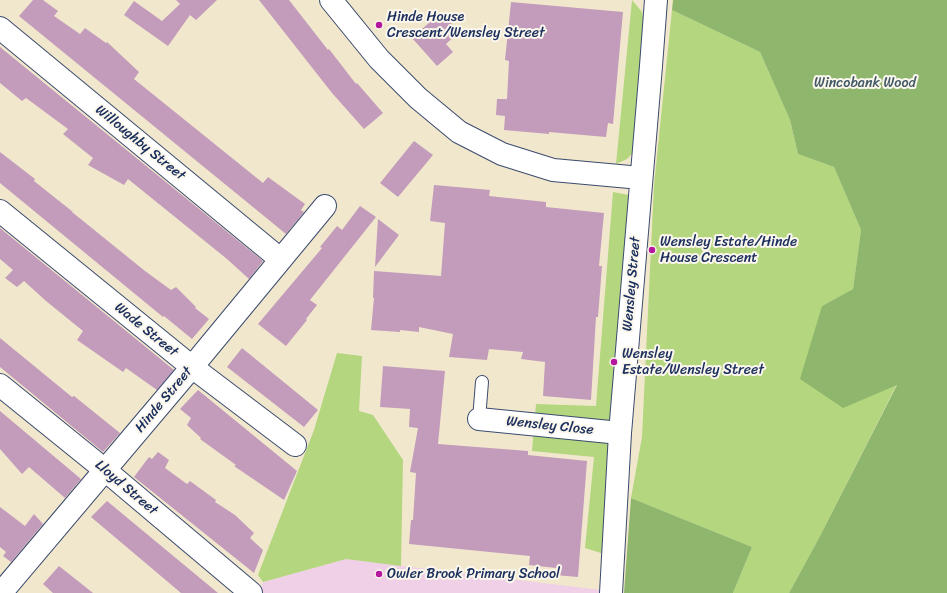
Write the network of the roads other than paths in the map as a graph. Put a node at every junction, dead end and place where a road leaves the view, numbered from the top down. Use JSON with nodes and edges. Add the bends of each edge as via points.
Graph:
{"nodes":[{"id":1,"x":331,"y":0,"type":"edge"},
{"id":2,"x":656,"y":0,"type":"edge"},
{"id":3,"x":0,"y":28,"type":"edge"},
{"id":4,"x":641,"y":178,"type":"junction"},
{"id":5,"x":325,"y":206,"type":"dead end"},
{"id":6,"x":0,"y":211,"type":"edge"},
{"id":7,"x":280,"y":259,"type":"junction"},
{"id":8,"x":192,"y":367,"type":"junction"},
{"id":9,"x":482,"y":382,"type":"dead end"},
{"id":10,"x":0,"y":385,"type":"edge"},
{"id":11,"x":479,"y":419,"type":"joint"},
{"id":12,"x":620,"y":433,"type":"junction"},
{"id":13,"x":295,"y":445,"type":"dead end"},
{"id":14,"x":105,"y":470,"type":"junction"},
{"id":15,"x":7,"y":587,"type":"edge"},
{"id":16,"x":251,"y":593,"type":"edge"},
{"id":17,"x":611,"y":593,"type":"edge"}],
"edges":[{"from":1,"to":4,"type":"street","via":[[379,59],[418,98],[459,132],[502,154],[553,170]]},
{"from":2,"to":4,"type":"street","name":"Wensley Street"},
{"from":3,"to":7,"type":"street","name":"Willoughby Street"},
{"from":4,"to":12,"type":"street","name":"Wensley Street"},
{"from":5,"to":7,"type":"street","name":"Hinde Street"},
{"from":6,"to":8,"type":"street","name":"Wade Street"},
{"from":7,"to":8,"type":"street","name":"Hinde Street"},
{"from":8,"to":13,"type":"street","name":"Wade Street"},
{"from":8,"to":14,"type":"street","name":"Hinde Street"},
{"from":9,"to":11,"type":"lane"},
{"from":10,"to":14,"type":"street","name":"Lloyd Street"},
{"from":11,"to":12,"type":"street","name":"Wensley Close"},
{"from":12,"to":17,"type":"street","name":"Wensley Street"},
{"from":14,"to":15,"type":"street","name":"Hinde Street"},
{"from":14,"to":16,"type":"street","name":"Lloyd Street"}]}
